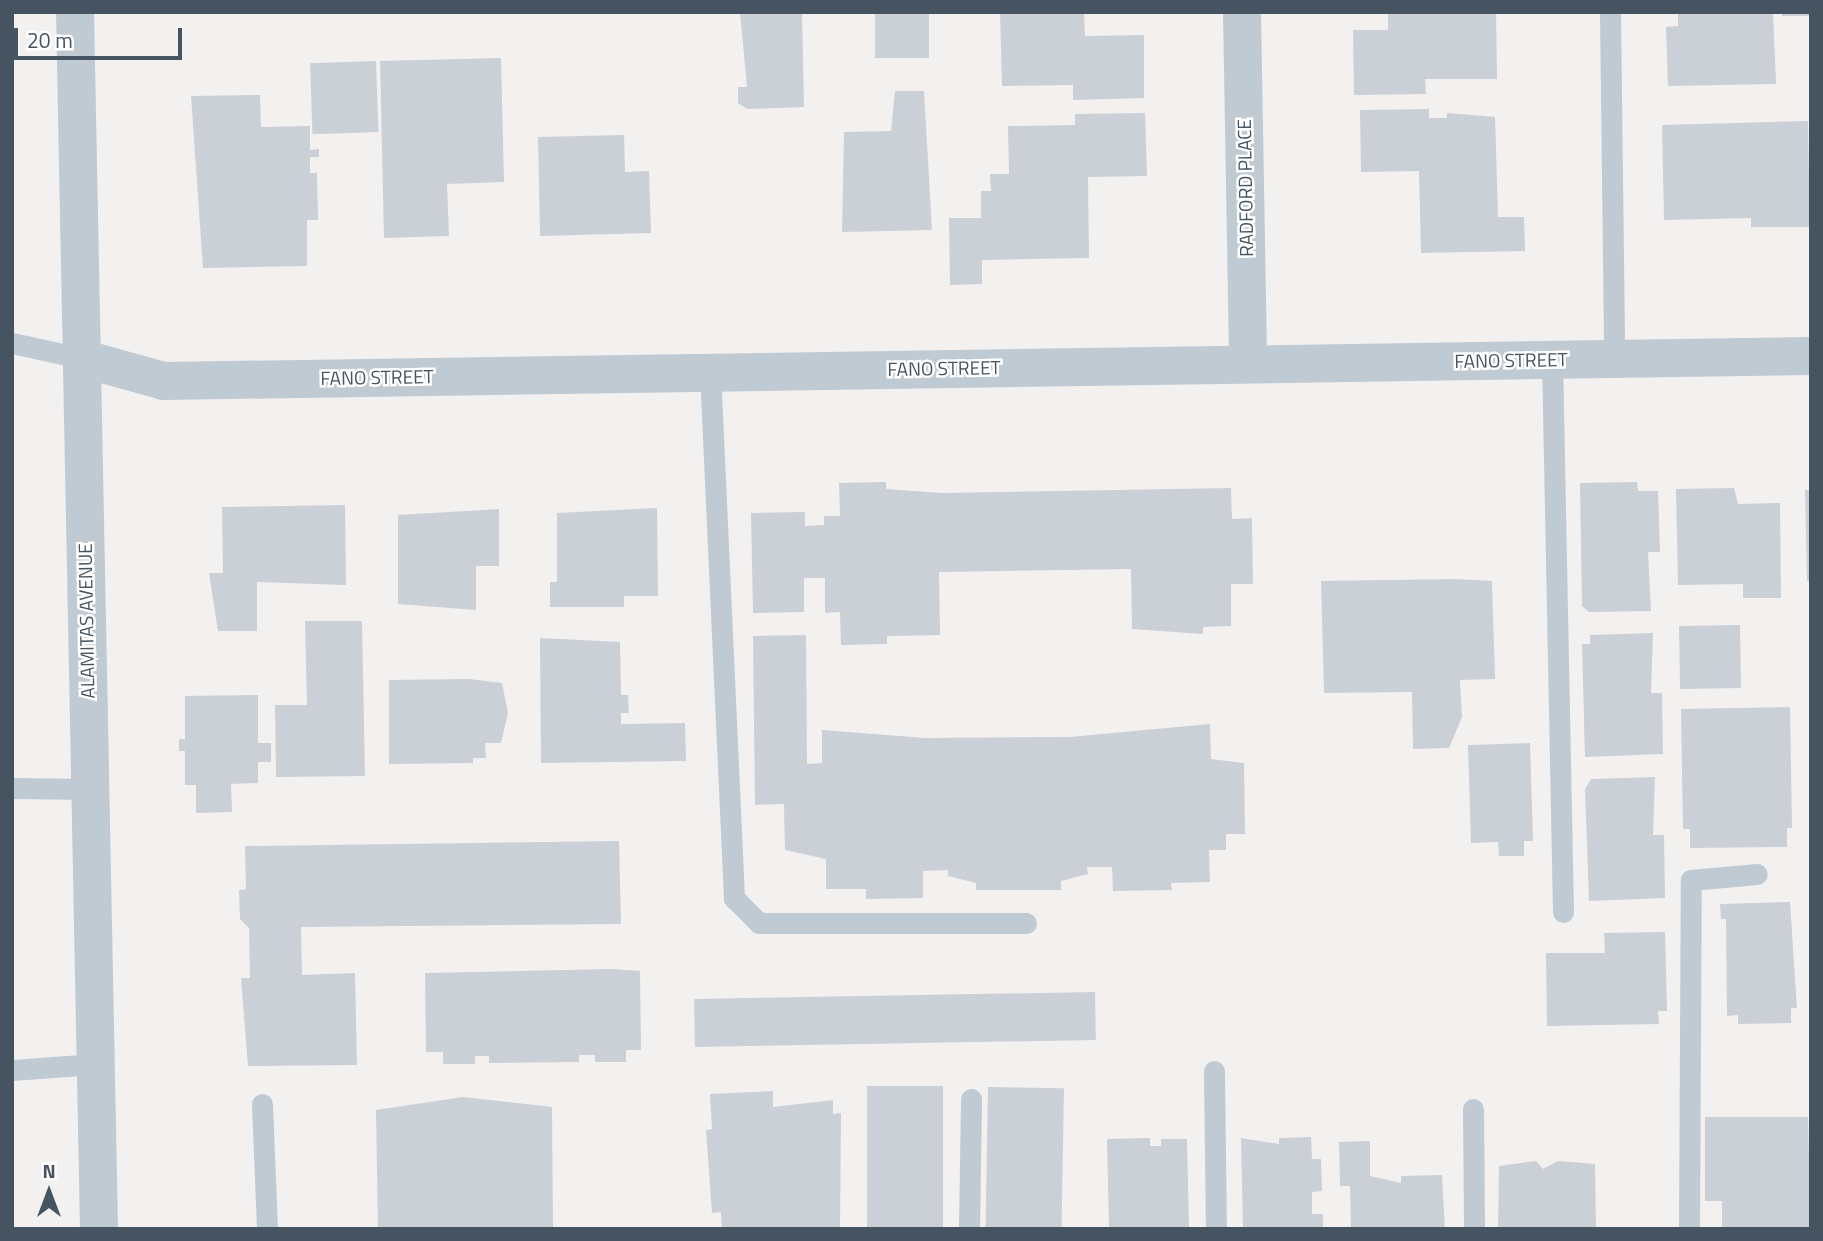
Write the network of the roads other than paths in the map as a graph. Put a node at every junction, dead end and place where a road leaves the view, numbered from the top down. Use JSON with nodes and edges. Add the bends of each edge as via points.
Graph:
{"nodes":[{"id":1,"x":75,"y":12,"type":"edge"},
{"id":2,"x":1242,"y":12,"type":"edge"},
{"id":3,"x":1610,"y":12,"type":"edge"},
{"id":4,"x":12,"y":343,"type":"edge"},
{"id":5,"x":1811,"y":356,"type":"edge"},
{"id":6,"x":81,"y":358,"type":"junction"},
{"id":7,"x":1552,"y":359,"type":"junction"},
{"id":8,"x":1614,"y":359,"type":"junction"},
{"id":9,"x":1248,"y":363,"type":"junction"},
{"id":10,"x":710,"y":371,"type":"junction"},
{"id":11,"x":12,"y":788,"type":"edge"},
{"id":12,"x":89,"y":789,"type":"junction"},
{"id":13,"x":1757,"y":874,"type":"dead end"},
{"id":14,"x":1563,"y":912,"type":"dead end"},
{"id":15,"x":1026,"y":923,"type":"dead end"},
{"id":16,"x":95,"y":1064,"type":"junction"},
{"id":17,"x":12,"y":1070,"type":"edge"},
{"id":18,"x":1214,"y":1071,"type":"dead end"},
{"id":19,"x":971,"y":1099,"type":"dead end"},
{"id":20,"x":262,"y":1104,"type":"dead end"},
{"id":21,"x":1473,"y":1109,"type":"dead end"},
{"id":22,"x":99,"y":1229,"type":"edge"},
{"id":23,"x":267,"y":1229,"type":"edge"},
{"id":24,"x":969,"y":1229,"type":"edge"},
{"id":25,"x":1216,"y":1229,"type":"edge"},
{"id":26,"x":1474,"y":1229,"type":"edge"},
{"id":27,"x":1689,"y":1229,"type":"edge"}],
"edges":[{"from":1,"to":6,"type":"street","name":"ALAMITAS AVENUE"},
{"from":2,"to":9,"type":"street","name":"RADFORD PLACE"},
{"from":3,"to":8,"type":"lane"},
{"from":4,"to":6,"type":"lane"},
{"from":5,"to":8,"type":"street","name":"FANO STREET"},
{"from":6,"to":10,"type":"street","name":"FANO STREET","via":[[164,381]]},
{"from":6,"to":12,"type":"street","name":"ALAMITAS AVENUE"},
{"from":7,"to":8,"type":"street","name":"FANO STREET"},
{"from":7,"to":9,"type":"street","name":"FANO STREET"},
{"from":7,"to":14,"type":"lane"},
{"from":9,"to":10,"type":"street","name":"FANO STREET"},
{"from":10,"to":15,"type":"lane","via":[[734,898],[759,923]]},
{"from":11,"to":12,"type":"lane"},
{"from":12,"to":16,"type":"street","name":"ALAMITAS AVENUE"},
{"from":13,"to":27,"type":"lane","via":[[1691,880]]},
{"from":16,"to":17,"type":"lane"},
{"from":16,"to":22,"type":"street","name":"ALAMITAS AVENUE"},
{"from":18,"to":25,"type":"lane"},
{"from":19,"to":24,"type":"lane"},
{"from":20,"to":23,"type":"lane"},
{"from":21,"to":26,"type":"lane"}]}
